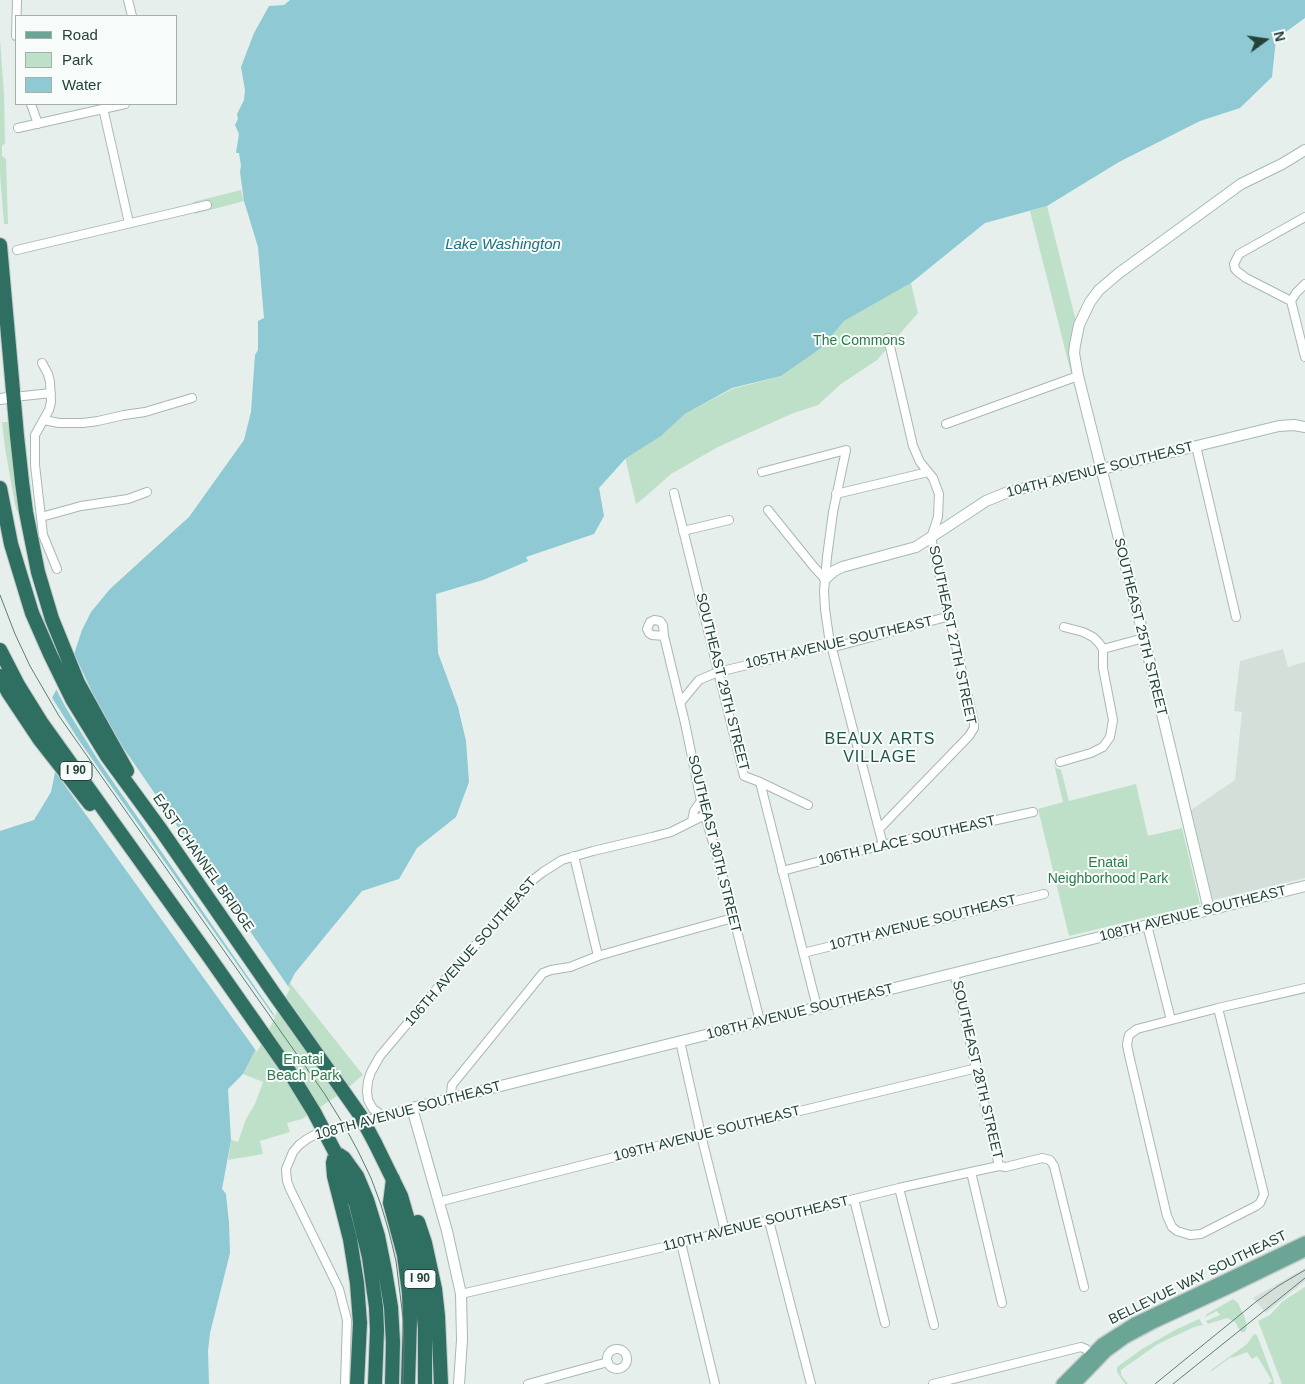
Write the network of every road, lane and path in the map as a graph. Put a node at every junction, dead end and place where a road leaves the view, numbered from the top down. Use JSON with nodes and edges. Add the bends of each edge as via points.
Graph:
{"nodes":[{"id":1,"x":17,"y":0,"type":"edge"},
{"id":2,"x":128,"y":0,"type":"edge"},
{"id":3,"x":17,"y":15,"type":"edge"},
{"id":4,"x":132,"y":15,"type":"edge"},
{"id":5,"x":31,"y":105,"type":"edge"},
{"id":6,"x":120,"y":105,"type":"edge"},
{"id":7,"x":103,"y":108,"type":"junction"},
{"id":8,"x":38,"y":124,"type":"junction"},
{"id":9,"x":18,"y":128,"type":"dead end"},
{"id":10,"x":1305,"y":150,"type":"edge"},
{"id":11,"x":207,"y":205,"type":"dead end"},
{"id":12,"x":1305,"y":217,"type":"edge"},
{"id":13,"x":129,"y":224,"type":"junction"},
{"id":14,"x":0,"y":245,"type":"edge"},
{"id":15,"x":17,"y":250,"type":"dead end"},
{"id":16,"x":1305,"y":284,"type":"edge"},
{"id":17,"x":1291,"y":301,"type":"junction"},
{"id":18,"x":888,"y":338,"type":"dead end"},
{"id":19,"x":1305,"y":357,"type":"edge"},
{"id":20,"x":42,"y":363,"type":"dead end"},
{"id":21,"x":1078,"y":376,"type":"junction"},
{"id":22,"x":51,"y":393,"type":"junction"},
{"id":23,"x":7,"y":398,"type":"edge"},
{"id":24,"x":192,"y":398,"type":"dead end"},
{"id":25,"x":44,"y":420,"type":"junction"},
{"id":26,"x":946,"y":424,"type":"dead end"},
{"id":27,"x":1305,"y":426,"type":"edge"},
{"id":28,"x":1196,"y":446,"type":"junction"},
{"id":29,"x":1101,"y":470,"type":"junction"},
{"id":30,"x":762,"y":472,"type":"dead end"},
{"id":31,"x":928,"y":472,"type":"junction"},
{"id":32,"x":0,"y":488,"type":"edge"},
{"id":33,"x":147,"y":492,"type":"dead end"},
{"id":34,"x":674,"y":493,"type":"dead end"},
{"id":35,"x":836,"y":494,"type":"junction"},
{"id":36,"x":768,"y":510,"type":"dead end"},
{"id":37,"x":41,"y":517,"type":"junction"},
{"id":38,"x":729,"y":520,"type":"dead end"},
{"id":39,"x":684,"y":531,"type":"junction"},
{"id":40,"x":931,"y":538,"type":"junction"},
{"id":41,"x":57,"y":569,"type":"dead end"},
{"id":42,"x":825,"y":580,"type":"junction"},
{"id":43,"x":950,"y":616,"type":"junction"},
{"id":44,"x":1236,"y":617,"type":"dead end"},
{"id":45,"x":1064,"y":627,"type":"dead end"},
{"id":46,"x":664,"y":636,"type":"dead end"},
{"id":47,"x":1144,"y":638,"type":"junction"},
{"id":48,"x":831,"y":645,"type":"junction"},
{"id":49,"x":1103,"y":649,"type":"junction"},
{"id":50,"x":0,"y":650,"type":"edge"},
{"id":51,"x":718,"y":672,"type":"junction"},
{"id":52,"x":0,"y":676,"type":"edge"},
{"id":53,"x":680,"y":703,"type":"junction"},
{"id":54,"x":1060,"y":762,"type":"dead end"},
{"id":55,"x":760,"y":782,"type":"junction"},
{"id":56,"x":701,"y":801,"type":"junction"},
{"id":57,"x":808,"y":805,"type":"dead end"},
{"id":58,"x":1033,"y":812,"type":"dead end"},
{"id":59,"x":705,"y":815,"type":"junction"},
{"id":60,"x":692,"y":821,"type":"junction"},
{"id":61,"x":879,"y":829,"type":"junction"},
{"id":62,"x":161,"y":830,"type":"junction"},
{"id":63,"x":883,"y":844,"type":"junction"},
{"id":64,"x":574,"y":856,"type":"junction"},
{"id":65,"x":782,"y":871,"type":"junction"},
{"id":66,"x":1305,"y":886,"type":"edge"},
{"id":67,"x":159,"y":887,"type":"junction"},
{"id":68,"x":1044,"y":894,"type":"dead end"},
{"id":69,"x":1209,"y":910,"type":"junction"},
{"id":70,"x":733,"y":918,"type":"junction"},
{"id":71,"x":1147,"y":925,"type":"junction"},
{"id":72,"x":803,"y":953,"type":"junction"},
{"id":73,"x":598,"y":956,"type":"junction"},
{"id":74,"x":954,"y":973,"type":"junction"},
{"id":75,"x":1305,"y":988,"type":"edge"},
{"id":76,"x":817,"y":1007,"type":"junction"},
{"id":77,"x":1218,"y":1008,"type":"junction"},
{"id":78,"x":1171,"y":1020,"type":"junction"},
{"id":79,"x":760,"y":1021,"type":"junction"},
{"id":80,"x":680,"y":1041,"type":"junction"},
{"id":81,"x":977,"y":1068,"type":"junction"},
{"id":82,"x":453,"y":1098,"type":"junction"},
{"id":83,"x":412,"y":1108,"type":"junction"},
{"id":84,"x":382,"y":1115,"type":"junction"},
{"id":85,"x":702,"y":1135,"type":"junction"},
{"id":86,"x":338,"y":1158,"type":"junction"},
{"id":87,"x":1000,"y":1166,"type":"junction"},
{"id":88,"x":971,"y":1172,"type":"junction"},
{"id":89,"x":393,"y":1179,"type":"junction"},
{"id":90,"x":899,"y":1188,"type":"junction"},
{"id":91,"x":854,"y":1199,"type":"junction"},
{"id":92,"x":438,"y":1202,"type":"junction"},
{"id":93,"x":769,"y":1221,"type":"junction"},
{"id":94,"x":725,"y":1231,"type":"junction"},
{"id":95,"x":1305,"y":1242,"type":"edge"},
{"id":96,"x":681,"y":1243,"type":"junction"},
{"id":97,"x":1305,"y":1252,"type":"edge"},
{"id":98,"x":1256,"y":1265,"type":"junction"},
{"id":99,"x":1237,"y":1284,"type":"junction"},
{"id":100,"x":1084,"y":1287,"type":"dead end"},
{"id":101,"x":461,"y":1294,"type":"junction"},
{"id":102,"x":1002,"y":1304,"type":"dead end"},
{"id":103,"x":885,"y":1323,"type":"dead end"},
{"id":104,"x":934,"y":1326,"type":"dead end"},
{"id":105,"x":1094,"y":1358,"type":"junction"},
{"id":106,"x":608,"y":1362,"type":"dead end"},
{"id":107,"x":345,"y":1384,"type":"edge"},
{"id":108,"x":357,"y":1384,"type":"edge"},
{"id":109,"x":375,"y":1384,"type":"edge"},
{"id":110,"x":392,"y":1384,"type":"edge"},
{"id":111,"x":408,"y":1384,"type":"edge"},
{"id":112,"x":425,"y":1384,"type":"edge"},
{"id":113,"x":441,"y":1384,"type":"edge"},
{"id":114,"x":459,"y":1384,"type":"edge"},
{"id":115,"x":528,"y":1384,"type":"edge"},
{"id":116,"x":715,"y":1384,"type":"edge"},
{"id":117,"x":811,"y":1384,"type":"edge"},
{"id":118,"x":933,"y":1384,"type":"edge"},
{"id":119,"x":1062,"y":1384,"type":"edge"},
{"id":120,"x":1075,"y":1384,"type":"edge"}],
"edges":[{"from":1,"to":3,"type":"street"},
{"from":2,"to":4,"type":"street"},
{"from":5,"to":8,"type":"street"},
{"from":6,"to":7,"type":"street"},
{"from":7,"to":8,"type":"street"},
{"from":7,"to":13,"type":"street"},
{"from":8,"to":9,"type":"street"},
{"from":10,"to":21,"type":"street","name":"SOUTHEAST 25TH STREET","via":[[1240,184],[1099,290],[1079,325],[1074,352]]},
{"from":11,"to":13,"type":"street"},
{"from":12,"to":17,"type":"street","via":[[1239,254],[1234,264],[1246,278]]},
{"from":13,"to":15,"type":"street"},
{"from":14,"to":23,"type":"highway"},
{"from":16,"to":17,"type":"street"},
{"from":17,"to":19,"type":"street"},
{"from":18,"to":31,"type":"street","name":"SOUTHEAST 27TH STREET","via":[[910,435],[916,454]]},
{"from":20,"to":22,"type":"street","via":[[48,374]]},
{"from":21,"to":26,"type":"street"},
{"from":21,"to":29,"type":"street","name":"SOUTHEAST 25TH STREET"},
{"from":22,"to":23,"type":"street"},
{"from":22,"to":25,"type":"street"},
{"from":23,"to":62,"type":"highway","via":[[17,436],[26,512],[52,619],[78,683]]},
{"from":24,"to":25,"type":"street","via":[[98,421],[59,423]]},
{"from":25,"to":37,"type":"street","via":[[35,435]]},
{"from":27,"to":28,"type":"street","name":"104TH AVENUE SOUTHEAST","via":[[1279,426]]},
{"from":28,"to":29,"type":"street","name":"104TH AVENUE SOUTHEAST"},
{"from":28,"to":44,"type":"street"},
{"from":29,"to":40,"type":"street","name":"104TH AVENUE SOUTHEAST","via":[[998,496]]},
{"from":29,"to":47,"type":"street","name":"SOUTHEAST 25TH STREET"},
{"from":30,"to":35,"type":"street","via":[[846,450]]},
{"from":31,"to":35,"type":"street"},
{"from":31,"to":40,"type":"street","name":"SOUTHEAST 27TH STREET","via":[[936,485],[939,500],[938,517]]},
{"from":32,"to":62,"type":"highway","name":"EAST CHANNEL BRIDGE","number":"I 90","via":[[11,544],[42,637],[72,700],[103,750]]},
{"from":33,"to":37,"type":"street"},
{"from":34,"to":39,"type":"street","name":"SOUTHEAST 29TH STREET"},
{"from":35,"to":42,"type":"street"},
{"from":36,"to":42,"type":"street"},
{"from":37,"to":41,"type":"street","via":[[43,535]]},
{"from":38,"to":39,"type":"street"},
{"from":39,"to":51,"type":"street","name":"SOUTHEAST 29TH STREET"},
{"from":40,"to":42,"type":"street","name":"104TH AVENUE SOUTHEAST","via":[[916,547],[842,567]]},
{"from":40,"to":43,"type":"street","name":"SOUTHEAST 27TH STREET"},
{"from":42,"to":48,"type":"street","via":[[825,609]]},
{"from":43,"to":48,"type":"street","name":"105TH AVENUE SOUTHEAST","via":[[838,646]]},
{"from":43,"to":61,"type":"street","name":"SOUTHEAST 27TH STREET","via":[[974,723],[972,733]]},
{"from":45,"to":49,"type":"street","via":[[1093,637]]},
{"from":46,"to":53,"type":"street","name":"SOUTHEAST 30TH STREET"},
{"from":47,"to":49,"type":"street"},
{"from":47,"to":69,"type":"street","name":"SOUTHEAST 25TH STREET"},
{"from":48,"to":51,"type":"street","name":"105TH AVENUE SOUTHEAST"},
{"from":48,"to":61,"type":"street"},
{"from":49,"to":54,"type":"street","via":[[1103,668],[1113,720],[1110,737],[1098,750]]},
{"from":50,"to":67,"type":"highway","number":"I 90","via":[[35,714]]},
{"from":51,"to":53,"type":"street","name":"105TH AVENUE SOUTHEAST","via":[[699,680]]},
{"from":51,"to":55,"type":"street","name":"SOUTHEAST 29TH STREET","via":[[744,776]]},
{"from":52,"to":67,"type":"highway","via":[[59,766]]},
{"from":53,"to":56,"type":"street","name":"SOUTHEAST 30TH STREET"},
{"from":55,"to":57,"type":"street"},
{"from":55,"to":65,"type":"street","name":"SOUTHEAST 29TH STREET"},
{"from":56,"to":59,"type":"street","name":"SOUTHEAST 30TH STREET"},
{"from":56,"to":60,"type":"street"},
{"from":58,"to":63,"type":"street","name":"106TH PLACE SOUTHEAST"},
{"from":59,"to":60,"type":"street","name":"106TH AVENUE SOUTHEAST"},
{"from":59,"to":70,"type":"street","name":"SOUTHEAST 30TH STREET"},
{"from":60,"to":64,"type":"street","name":"106TH AVENUE SOUTHEAST","via":[[671,832]]},
{"from":61,"to":63,"type":"street"},
{"from":62,"to":89,"type":"highway","name":"EAST CHANNEL BRIDGE","number":"I 90","bridge":true,"via":[[360,1115]]},
{"from":63,"to":65,"type":"street","name":"106TH PLACE SOUTHEAST"},
{"from":64,"to":73,"type":"street"},
{"from":64,"to":84,"type":"street","name":"106TH AVENUE SOUTHEAST","via":[[555,864],[533,880],[380,1056],[371,1072],[367,1091],[373,1109]]},
{"from":65,"to":72,"type":"street","name":"SOUTHEAST 29TH STREET"},
{"from":66,"to":69,"type":"street","name":"108TH AVENUE SOUTHEAST"},
{"from":67,"to":86,"type":"highway","number":"I 90","bridge":true,"via":[[287,1068]]},
{"from":68,"to":72,"type":"street","name":"107TH AVENUE SOUTHEAST"},
{"from":69,"to":71,"type":"street","name":"108TH AVENUE SOUTHEAST"},
{"from":70,"to":73,"type":"street"},
{"from":70,"to":79,"type":"street","name":"SOUTHEAST 30TH STREET"},
{"from":71,"to":74,"type":"street","name":"108TH AVENUE SOUTHEAST"},
{"from":71,"to":78,"type":"street"},
{"from":72,"to":76,"type":"street","name":"SOUTHEAST 29TH STREET"},
{"from":73,"to":82,"type":"street","via":[[543,973],[452,1086]]},
{"from":74,"to":76,"type":"street","name":"108TH AVENUE SOUTHEAST"},
{"from":74,"to":81,"type":"street","name":"SOUTHEAST 28TH STREET"},
{"from":75,"to":77,"type":"street"},
{"from":76,"to":79,"type":"street","name":"108TH AVENUE SOUTHEAST"},
{"from":77,"to":78,"type":"street"},
{"from":77,"to":78,"type":"street","via":[[1264,1194],[1256,1206],[1201,1234],[1177,1231],[1167,1216],[1127,1045],[1129,1035],[1137,1029]]},
{"from":79,"to":80,"type":"street","name":"108TH AVENUE SOUTHEAST"},
{"from":80,"to":82,"type":"street","name":"108TH AVENUE SOUTHEAST"},
{"from":80,"to":85,"type":"street"},
{"from":81,"to":85,"type":"street","name":"109TH AVENUE SOUTHEAST"},
{"from":81,"to":87,"type":"street","name":"SOUTHEAST 28TH STREET"},
{"from":82,"to":83,"type":"street","name":"108TH AVENUE SOUTHEAST"},
{"from":83,"to":84,"type":"street","name":"108TH AVENUE SOUTHEAST"},
{"from":83,"to":92,"type":"street"},
{"from":84,"to":107,"type":"street","name":"108TH AVENUE SOUTHEAST","via":[[316,1134],[298,1145],[286,1169],[287,1181],[339,1289],[347,1320]]},
{"from":85,"to":92,"type":"street","name":"109TH AVENUE SOUTHEAST"},
{"from":85,"to":94,"type":"street"},
{"from":86,"to":108,"type":"highway","via":[[334,1176],[357,1282],[360,1323]]},
{"from":86,"to":109,"type":"highway","number":"I 90","via":[[356,1204],[369,1256],[376,1315]]},
{"from":86,"to":110,"type":"highway","via":[[357,1176],[382,1254],[391,1316]]},
{"from":87,"to":88,"type":"street","name":"110TH AVENUE SOUTHEAST"},
{"from":87,"to":100,"type":"street","name":"110TH AVENUE SOUTHEAST","via":[[1042,1158],[1050,1160]]},
{"from":88,"to":90,"type":"street","name":"110TH AVENUE SOUTHEAST"},
{"from":88,"to":102,"type":"street"},
{"from":89,"to":111,"type":"highway","via":[[390,1202],[404,1256],[409,1294]]},
{"from":89,"to":112,"type":"highway","number":"I 90","via":[[414,1240],[424,1320]]},
{"from":89,"to":113,"type":"highway","via":[[415,1212],[425,1243],[435,1289]]},
{"from":90,"to":91,"type":"street","name":"110TH AVENUE SOUTHEAST"},
{"from":90,"to":104,"type":"street"},
{"from":91,"to":93,"type":"street","name":"110TH AVENUE SOUTHEAST"},
{"from":91,"to":103,"type":"street"},
{"from":92,"to":101,"type":"street"},
{"from":93,"to":94,"type":"street","name":"110TH AVENUE SOUTHEAST"},
{"from":93,"to":117,"type":"street"},
{"from":94,"to":96,"type":"street","name":"110TH AVENUE SOUTHEAST"},
{"from":95,"to":98,"type":"main road","name":"BELLEVUE WAY SOUTHEAST"},
{"from":96,"to":101,"type":"street","name":"110TH AVENUE SOUTHEAST"},
{"from":96,"to":116,"type":"street"},
{"from":97,"to":99,"type":"main road","name":"BELLEVUE WAY SOUTHEAST"},
{"from":98,"to":99,"type":"main road"},
{"from":98,"to":105,"type":"main road","name":"BELLEVUE WAY SOUTHEAST","via":[[1135,1323],[1108,1340]]},
{"from":99,"to":105,"type":"main road","name":"BELLEVUE WAY SOUTHEAST","via":[[1142,1328]]},
{"from":101,"to":114,"type":"street"},
{"from":105,"to":118,"type":"street","via":[[1081,1347]]},
{"from":105,"to":119,"type":"main road","name":"BELLEVUE WAY SOUTHEAST"},
{"from":105,"to":120,"type":"main road","name":"BELLEVUE WAY SOUTHEAST"},
{"from":106,"to":115,"type":"street"}]}
